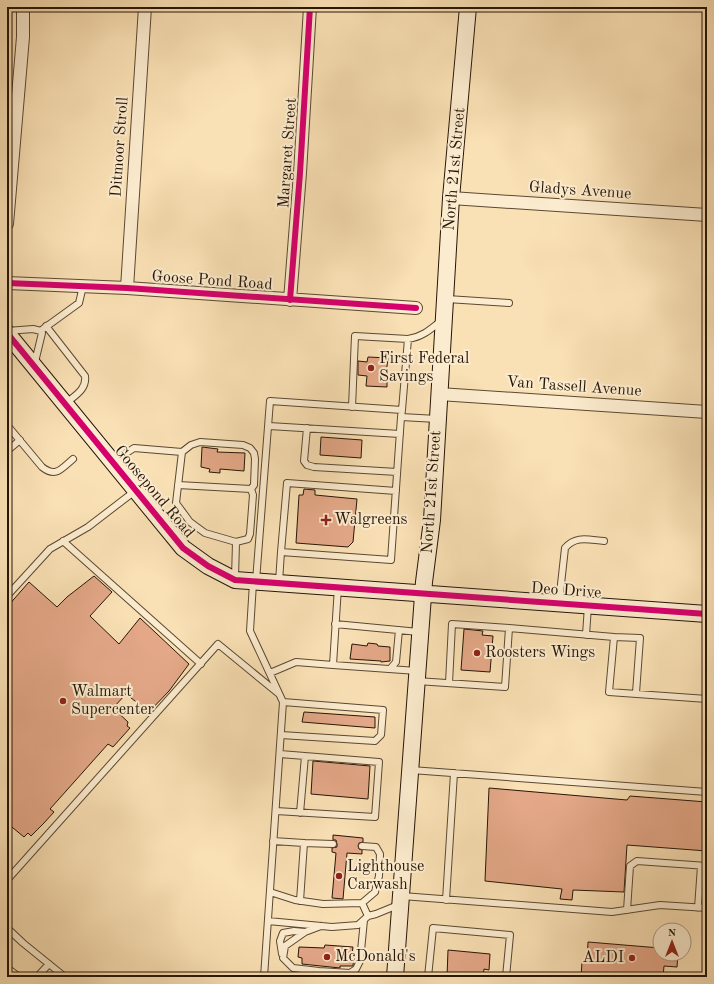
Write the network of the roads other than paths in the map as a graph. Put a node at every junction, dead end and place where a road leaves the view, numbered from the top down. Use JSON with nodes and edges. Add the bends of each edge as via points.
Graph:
{"nodes":[{"id":1,"x":24,"y":7,"type":"edge"},
{"id":2,"x":145,"y":7,"type":"edge"},
{"id":3,"x":310,"y":7,"type":"edge"},
{"id":4,"x":468,"y":7,"type":"edge"},
{"id":5,"x":451,"y":198,"type":"junction"},
{"id":6,"x":707,"y":216,"type":"edge"},
{"id":7,"x":7,"y":224,"type":"edge"},
{"id":8,"x":7,"y":283,"type":"edge"},
{"id":9,"x":83,"y":286,"type":"junction"},
{"id":10,"x":127,"y":288,"type":"junction"},
{"id":11,"x":445,"y":299,"type":"junction"},
{"id":12,"x":290,"y":300,"type":"junction"},
{"id":13,"x":509,"y":303,"type":"dead end"},
{"id":14,"x":416,"y":308,"type":"dead end"},
{"id":15,"x":444,"y":318,"type":"junction"},
{"id":16,"x":46,"y":326,"type":"junction"},
{"id":17,"x":41,"y":331,"type":"junction"},
{"id":18,"x":7,"y":332,"type":"edge"},
{"id":19,"x":408,"y":339,"type":"junction"},
{"id":20,"x":34,"y":366,"type":"junction"},
{"id":21,"x":439,"y":394,"type":"junction"},
{"id":22,"x":65,"y":404,"type":"junction"},
{"id":23,"x":352,"y":407,"type":"junction"},
{"id":24,"x":402,"y":410,"type":"junction"},
{"id":25,"x":707,"y":412,"type":"edge"},
{"id":26,"x":401,"y":417,"type":"junction"},
{"id":27,"x":437,"y":419,"type":"junction"},
{"id":28,"x":7,"y":424,"type":"edge"},
{"id":29,"x":268,"y":426,"type":"junction"},
{"id":30,"x":307,"y":428,"type":"junction"},
{"id":31,"x":400,"y":434,"type":"junction"},
{"id":32,"x":20,"y":440,"type":"junction"},
{"id":33,"x":7,"y":451,"type":"edge"},
{"id":34,"x":182,"y":452,"type":"junction"},
{"id":35,"x":72,"y":459,"type":"dead end"},
{"id":36,"x":112,"y":463,"type":"junction"},
{"id":37,"x":397,"y":472,"type":"junction"},
{"id":38,"x":178,"y":486,"type":"junction"},
{"id":39,"x":251,"y":490,"type":"junction"},
{"id":40,"x":135,"y":491,"type":"junction"},
{"id":41,"x":396,"y":491,"type":"junction"},
{"id":42,"x":63,"y":541,"type":"junction"},
{"id":43,"x":604,"y":541,"type":"dead end"},
{"id":44,"x":236,"y":542,"type":"junction"},
{"id":45,"x":281,"y":552,"type":"junction"},
{"id":46,"x":235,"y":580,"type":"junction"},
{"id":47,"x":255,"y":581,"type":"junction"},
{"id":48,"x":279,"y":583,"type":"junction"},
{"id":49,"x":338,"y":588,"type":"junction"},
{"id":50,"x":424,"y":594,"type":"junction"},
{"id":51,"x":7,"y":596,"type":"edge"},
{"id":52,"x":559,"y":604,"type":"junction"},
{"id":53,"x":588,"y":606,"type":"junction"},
{"id":54,"x":707,"y":614,"type":"edge"},
{"id":55,"x":335,"y":624,"type":"junction"},
{"id":56,"x":509,"y":628,"type":"junction"},
{"id":57,"x":399,"y":630,"type":"junction"},
{"id":58,"x":421,"y":632,"type":"junction"},
{"id":59,"x":586,"y":634,"type":"junction"},
{"id":60,"x":614,"y":637,"type":"junction"},
{"id":61,"x":201,"y":664,"type":"junction"},
{"id":62,"x":333,"y":665,"type":"junction"},
{"id":63,"x":390,"y":669,"type":"junction"},
{"id":64,"x":270,"y":673,"type":"junction"},
{"id":65,"x":418,"y":676,"type":"junction"},
{"id":66,"x":449,"y":683,"type":"junction"},
{"id":67,"x":636,"y":693,"type":"junction"},
{"id":68,"x":280,"y":694,"type":"junction"},
{"id":69,"x":707,"y":699,"type":"edge"},
{"id":70,"x":283,"y":702,"type":"junction"},
{"id":71,"x":281,"y":735,"type":"junction"},
{"id":72,"x":280,"y":754,"type":"junction"},
{"id":73,"x":305,"y":756,"type":"junction"},
{"id":74,"x":410,"y":770,"type":"junction"},
{"id":75,"x":454,"y":773,"type":"junction"},
{"id":76,"x":707,"y":792,"type":"edge"},
{"id":77,"x":276,"y":811,"type":"junction"},
{"id":78,"x":300,"y":813,"type":"junction"},
{"id":79,"x":273,"y":841,"type":"junction"},
{"id":80,"x":304,"y":843,"type":"junction"},
{"id":81,"x":333,"y":844,"type":"dead end"},
{"id":82,"x":362,"y":846,"type":"dead end"},
{"id":83,"x":704,"y":866,"type":"edge"},
{"id":84,"x":7,"y":880,"type":"edge"},
{"id":85,"x":270,"y":892,"type":"junction"},
{"id":86,"x":401,"y":900,"type":"junction"},
{"id":87,"x":446,"y":900,"type":"junction"},
{"id":88,"x":300,"y":901,"type":"junction"},
{"id":89,"x":362,"y":903,"type":"junction"},
{"id":90,"x":698,"y":908,"type":"junction"},
{"id":91,"x":707,"y":908,"type":"edge"},
{"id":92,"x":627,"y":910,"type":"junction"},
{"id":93,"x":366,"y":918,"type":"junction"},
{"id":94,"x":268,"y":921,"type":"junction"},
{"id":95,"x":321,"y":926,"type":"junction"},
{"id":96,"x":7,"y":928,"type":"edge"},
{"id":97,"x":305,"y":932,"type":"junction"},
{"id":98,"x":282,"y":956,"type":"junction"},
{"id":99,"x":49,"y":964,"type":"junction"},
{"id":100,"x":7,"y":968,"type":"edge"},
{"id":101,"x":19,"y":977,"type":"edge"},
{"id":102,"x":37,"y":977,"type":"edge"},
{"id":103,"x":65,"y":977,"type":"edge"},
{"id":104,"x":264,"y":977,"type":"edge"},
{"id":105,"x":395,"y":977,"type":"edge"},
{"id":106,"x":428,"y":977,"type":"edge"},
{"id":107,"x":506,"y":977,"type":"edge"}],
"edges":[{"from":1,"to":7,"type":"street"},
{"from":2,"to":10,"type":"street","name":"Ditmoor Stroll"},
{"from":3,"to":12,"type":"street","name":"Margaret Street"},
{"from":4,"to":5,"type":"main road","name":"North 21st Street"},
{"from":5,"to":6,"type":"street","name":"Gladys Avenue"},
{"from":5,"to":11,"type":"main road","name":"North 21st Street"},
{"from":8,"to":9,"type":"street","name":"Goose Pond Road"},
{"from":9,"to":10,"type":"street","name":"Goose Pond Road"},
{"from":9,"to":16,"type":"lane","via":[[79,303]]},
{"from":10,"to":12,"type":"street","name":"Goose Pond Road"},
{"from":11,"to":13,"type":"lane"},
{"from":11,"to":15,"type":"main road","name":"North 21st Street"},
{"from":12,"to":14,"type":"street","name":"Goose Pond Road"},
{"from":15,"to":19,"type":"lane","via":[[426,333]]},
{"from":15,"to":21,"type":"main road","name":"North 21st Street"},
{"from":16,"to":17,"type":"lane"},
{"from":16,"to":22,"type":"lane","via":[[85,376],[84,388]]},
{"from":17,"to":18,"type":"lane","via":[[33,329]]},
{"from":17,"to":20,"type":"lane"},
{"from":18,"to":20,"type":"main road","name":"Goosepond Road"},
{"from":19,"to":23,"type":"lane","via":[[355,336]]},
{"from":19,"to":24,"type":"lane"},
{"from":20,"to":22,"type":"main road","name":"Goosepond Road"},
{"from":21,"to":25,"type":"street","name":"Van Tassell Avenue"},
{"from":21,"to":27,"type":"main road","name":"North 21st Street"},
{"from":22,"to":36,"type":"main road","name":"Goosepond Road"},
{"from":23,"to":24,"type":"lane"},
{"from":23,"to":29,"type":"lane","via":[[270,401]]},
{"from":24,"to":26,"type":"lane"},
{"from":26,"to":27,"type":"lane"},
{"from":26,"to":31,"type":"lane"},
{"from":27,"to":50,"type":"main road","name":"North 21st Street","via":[[432,520]]},
{"from":28,"to":32,"type":"lane"},
{"from":29,"to":30,"type":"lane"},
{"from":29,"to":47,"type":"lane"},
{"from":30,"to":31,"type":"lane"},
{"from":30,"to":37,"type":"lane","via":[[304,460],[307,465]]},
{"from":31,"to":37,"type":"lane"},
{"from":32,"to":33,"type":"lane"},
{"from":32,"to":35,"type":"lane","via":[[48,472],[58,472]]},
{"from":34,"to":36,"type":"lane","via":[[134,448]]},
{"from":34,"to":38,"type":"lane"},
{"from":34,"to":39,"type":"lane","via":[[200,442],[243,445],[250,448],[255,459],[254,485]]},
{"from":36,"to":40,"type":"main road","name":"Goosepond Road"},
{"from":37,"to":41,"type":"lane"},
{"from":38,"to":39,"type":"lane"},
{"from":38,"to":44,"type":"lane","via":[[176,503],[190,522],[205,533]]},
{"from":39,"to":44,"type":"lane","via":[[253,495],[250,534],[248,539]]},
{"from":40,"to":42,"type":"lane","via":[[88,527]]},
{"from":40,"to":46,"type":"main road","name":"Goosepond Road","via":[[183,548],[208,566]]},
{"from":41,"to":45,"type":"lane","via":[[287,483]]},
{"from":41,"to":45,"type":"lane","via":[[391,560]]},
{"from":42,"to":51,"type":"lane","via":[[50,549]]},
{"from":42,"to":61,"type":"lane"},
{"from":43,"to":52,"type":"lane","via":[[579,539],[570,542],[565,548]]},
{"from":44,"to":46,"type":"lane"},
{"from":45,"to":48,"type":"lane"},
{"from":46,"to":47,"type":"main road","name":"Goosepond Road"},
{"from":47,"to":48,"type":"main road","name":"Goosepond Road"},
{"from":47,"to":64,"type":"lane","via":[[250,631]]},
{"from":48,"to":49,"type":"main road","name":"Goosepond Road"},
{"from":49,"to":50,"type":"main road","name":"Goosepond Road"},
{"from":49,"to":55,"type":"lane"},
{"from":50,"to":52,"type":"main road","name":"Deo Drive"},
{"from":50,"to":58,"type":"main road","name":"North 21st Street"},
{"from":52,"to":53,"type":"main road","name":"Deo Drive"},
{"from":53,"to":54,"type":"main road","name":"Deo Drive"},
{"from":53,"to":59,"type":"lane"},
{"from":55,"to":57,"type":"lane"},
{"from":55,"to":62,"type":"lane"},
{"from":56,"to":59,"type":"lane"},
{"from":56,"to":66,"type":"lane","via":[[505,687]]},
{"from":56,"to":66,"type":"lane","via":[[452,624]]},
{"from":57,"to":58,"type":"lane"},
{"from":57,"to":63,"type":"lane","via":[[396,662]]},
{"from":58,"to":65,"type":"main road","name":"North 21st Street"},
{"from":59,"to":60,"type":"lane"},
{"from":60,"to":67,"type":"lane","via":[[640,638]]},
{"from":60,"to":67,"type":"lane","via":[[609,692]]},
{"from":61,"to":68,"type":"lane","via":[[218,644]]},
{"from":61,"to":84,"type":"lane"},
{"from":62,"to":63,"type":"lane"},
{"from":62,"to":64,"type":"lane","via":[[296,662]]},
{"from":63,"to":65,"type":"lane"},
{"from":64,"to":68,"type":"lane"},
{"from":65,"to":66,"type":"lane"},
{"from":65,"to":74,"type":"main road","name":"North 21st Street"},
{"from":67,"to":69,"type":"lane"},
{"from":68,"to":70,"type":"lane"},
{"from":70,"to":71,"type":"lane"},
{"from":70,"to":71,"type":"lane","via":[[382,710],[381,735],[375,741]]},
{"from":71,"to":72,"type":"lane"},
{"from":72,"to":73,"type":"lane"},
{"from":72,"to":77,"type":"lane"},
{"from":73,"to":78,"type":"lane"},
{"from":73,"to":78,"type":"lane","via":[[379,762],[374,817]]},
{"from":74,"to":75,"type":"lane"},
{"from":74,"to":86,"type":"main road","name":"North 21st Street"},
{"from":75,"to":76,"type":"lane"},
{"from":75,"to":87,"type":"lane"},
{"from":77,"to":78,"type":"lane"},
{"from":77,"to":79,"type":"lane"},
{"from":79,"to":80,"type":"lane"},
{"from":79,"to":85,"type":"lane"},
{"from":80,"to":81,"type":"lane"},
{"from":80,"to":88,"type":"lane"},
{"from":82,"to":89,"type":"lane","via":[[376,847],[380,854],[375,892]]},
{"from":83,"to":90,"type":"lane"},
{"from":83,"to":92,"type":"lane","via":[[637,861],[630,866]]},
{"from":85,"to":88,"type":"lane"},
{"from":85,"to":94,"type":"lane"},
{"from":86,"to":87,"type":"lane"},
{"from":86,"to":93,"type":"lane"},
{"from":86,"to":105,"type":"main road","name":"North 21st Street"},
{"from":87,"to":92,"type":"lane","via":[[612,912]]},
{"from":88,"to":89,"type":"lane","via":[[323,904]]},
{"from":89,"to":93,"type":"lane"},
{"from":90,"to":91,"type":"lane"},
{"from":90,"to":92,"type":"lane","via":[[660,905]]},
{"from":93,"to":95,"type":"lane","via":[[358,925]]},
{"from":93,"to":98,"type":"lane","via":[[360,961],[356,969],[350,973],[293,968]]},
{"from":94,"to":95,"type":"lane"},
{"from":94,"to":104,"type":"lane"},
{"from":95,"to":97,"type":"lane"},
{"from":96,"to":99,"type":"lane"},
{"from":97,"to":98,"type":"lane","via":[[285,946]]},
{"from":97,"to":98,"type":"lane","via":[[283,933],[280,941]]},
{"from":99,"to":102,"type":"lane"},
{"from":99,"to":103,"type":"lane"},
{"from":100,"to":101,"type":"lane"},
{"from":106,"to":107,"type":"lane","via":[[433,928],[510,936]]}]}
